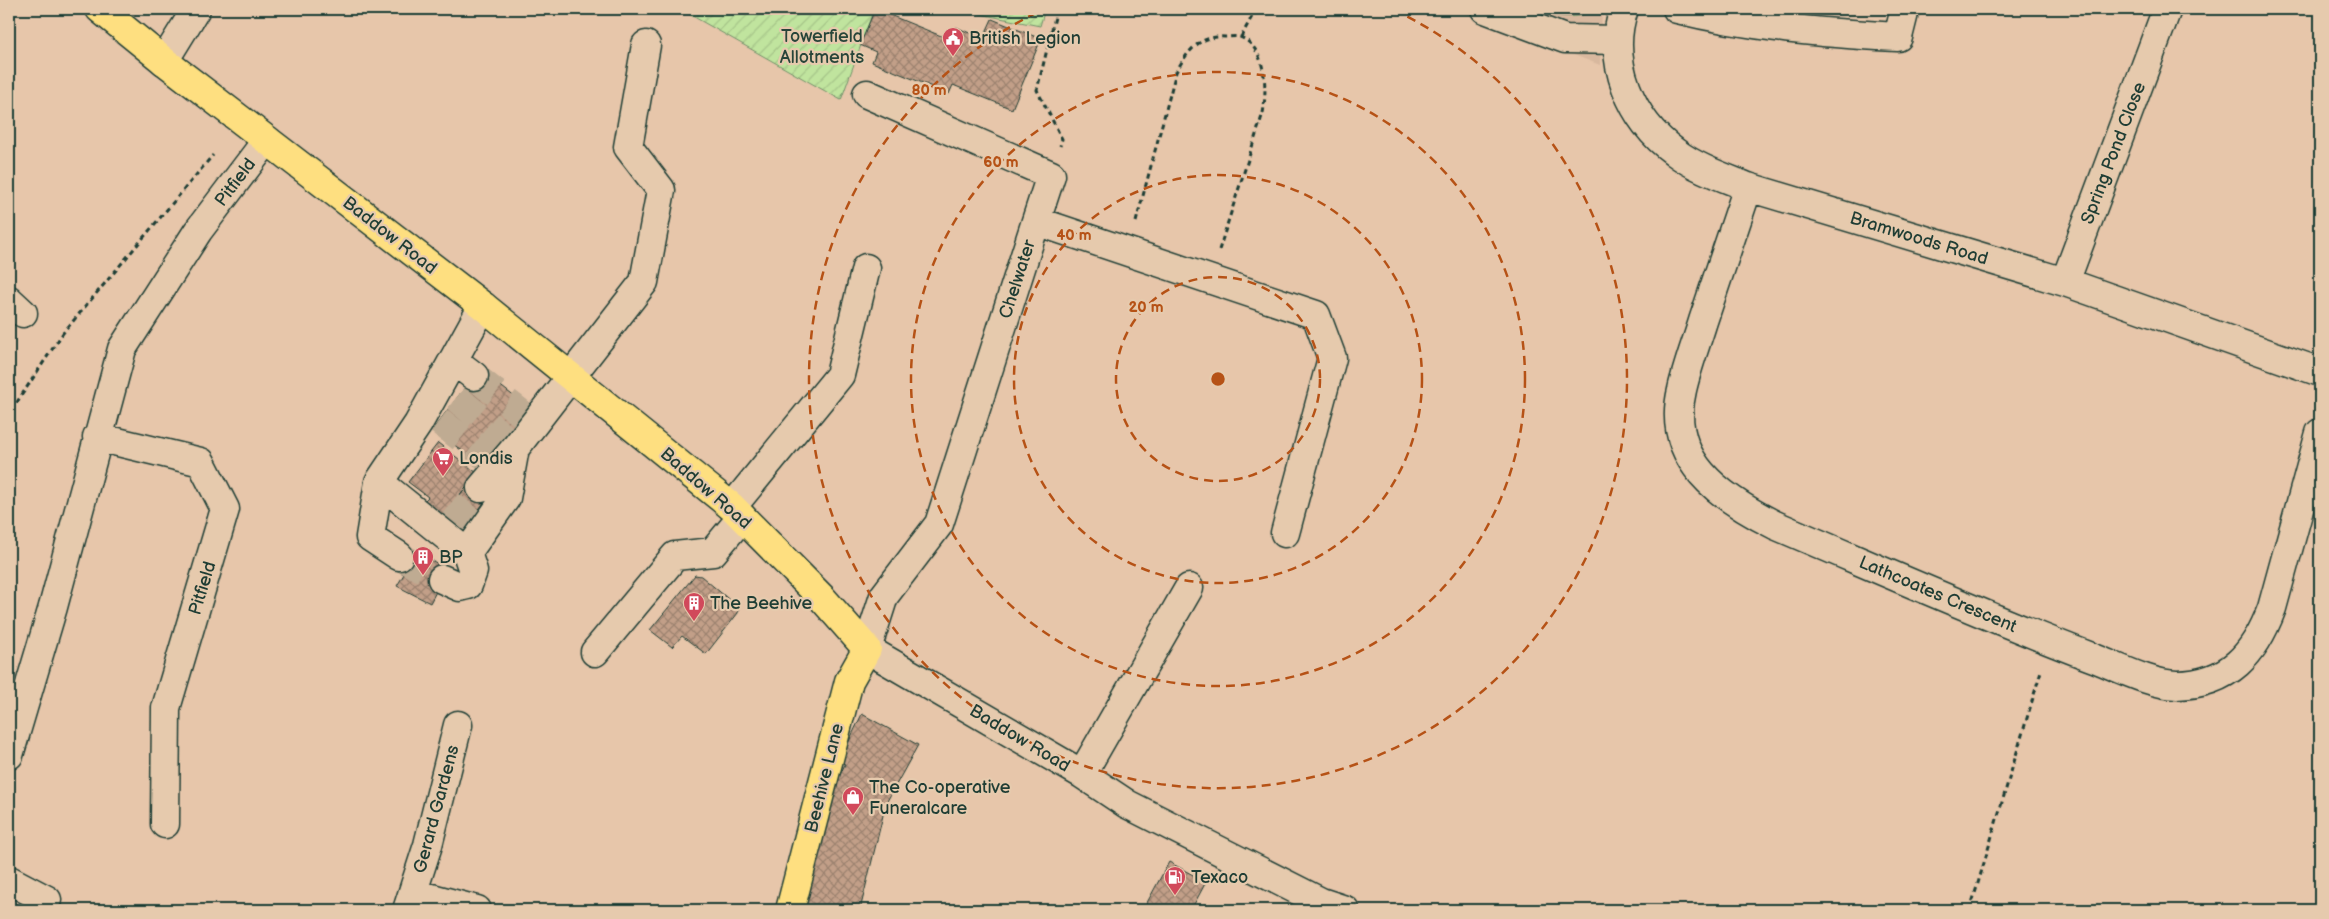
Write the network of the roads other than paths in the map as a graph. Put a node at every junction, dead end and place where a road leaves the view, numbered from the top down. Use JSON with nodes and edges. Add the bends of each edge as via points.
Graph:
{"nodes":[{"id":1,"x":100,"y":9,"type":"edge"},
{"id":2,"x":196,"y":9,"type":"edge"},
{"id":3,"x":1485,"y":9,"type":"edge"},
{"id":4,"x":1624,"y":9,"type":"edge"},
{"id":5,"x":1677,"y":9,"type":"edge"},
{"id":6,"x":1905,"y":9,"type":"edge"},
{"id":7,"x":2165,"y":17,"type":"edge"},
{"id":8,"x":1618,"y":40,"type":"junction"},
{"id":9,"x":646,"y":45,"type":"dead end"},
{"id":10,"x":164,"y":61,"type":"junction"},
{"id":11,"x":867,"y":94,"type":"dead end"},
{"id":12,"x":267,"y":140,"type":"junction"},
{"id":13,"x":1748,"y":187,"type":"junction"},
{"id":14,"x":1036,"y":220,"type":"junction"},
{"id":15,"x":866,"y":268,"type":"dead end"},
{"id":16,"x":2065,"y":282,"type":"junction"},
{"id":17,"x":483,"y":306,"type":"junction"},
{"id":18,"x":2320,"y":372,"type":"edge"},
{"id":19,"x":570,"y":376,"type":"junction"},
{"id":20,"x":2320,"y":433,"type":"edge"},
{"id":21,"x":97,"y":437,"type":"junction"},
{"id":22,"x":511,"y":443,"type":"junction"},
{"id":23,"x":379,"y":482,"type":"junction"},
{"id":24,"x":481,"y":488,"type":"tunnel mouth"},
{"id":25,"x":737,"y":512,"type":"junction"},
{"id":26,"x":1285,"y":533,"type":"dead end"},
{"id":27,"x":466,"y":552,"type":"junction"},
{"id":28,"x":399,"y":556,"type":"tunnel mouth"},
{"id":29,"x":442,"y":579,"type":"tunnel mouth"},
{"id":30,"x":1189,"y":588,"type":"dead end"},
{"id":31,"x":866,"y":649,"type":"junction"},
{"id":32,"x":595,"y":652,"type":"dead end"},
{"id":33,"x":458,"y":725,"type":"dead end"},
{"id":34,"x":9,"y":755,"type":"edge"},
{"id":35,"x":1082,"y":774,"type":"junction"},
{"id":36,"x":165,"y":824,"type":"dead end"},
{"id":37,"x":9,"y":880,"type":"edge"},
{"id":38,"x":47,"y":900,"type":"dead end"},
{"id":39,"x":410,"y":901,"type":"edge"},
{"id":40,"x":477,"y":910,"type":"edge"},
{"id":41,"x":790,"y":910,"type":"edge"},
{"id":42,"x":1345,"y":910,"type":"edge"}],
"edges":[{"from":1,"to":10,"type":"main road","name":"Baddow Road"},
{"from":2,"to":10,"type":"street"},
{"from":3,"to":8,"type":"street","via":[[1565,39]]},
{"from":4,"to":8,"type":"street","name":"Bramwoods Road"},
{"from":5,"to":6,"type":"street","via":[[1718,19],[1898,38]]},
{"from":7,"to":16,"type":"street","name":"Spring Pond Close"},
{"from":8,"to":13,"type":"street","name":"Bramwoods Road","via":[[1626,88],[1651,128],[1674,151],[1697,166]]},
{"from":9,"to":19,"type":"street","via":[[628,147],[661,190],[644,282]]},
{"from":10,"to":12,"type":"main road","name":"Baddow Road"},
{"from":11,"to":14,"type":"street","via":[[1050,175]]},
{"from":12,"to":17,"type":"main road","name":"Baddow Road"},
{"from":12,"to":21,"type":"street","name":"Pitfield","via":[[198,231],[122,349]]},
{"from":13,"to":16,"type":"street","name":"Bramwoods Road"},
{"from":13,"to":20,"type":"street","name":"Lathcoates Crescent","via":[[1681,392],[1679,415],[1683,437],[1702,476],[1717,491],[1747,511],[2050,641],[2154,680],[2175,685],[2200,682],[2227,672],[2248,655],[2263,632]]},
{"from":14,"to":26,"type":"street","name":"Chelwater","via":[[1316,316],[1332,358]]},
{"from":14,"to":31,"type":"street","name":"Chelwater","via":[[939,524],[884,596]]},
{"from":15,"to":25,"type":"street","via":[[840,375]]},
{"from":16,"to":18,"type":"street","name":"Bramwoods Road"},
{"from":17,"to":19,"type":"main road","name":"Baddow Road"},
{"from":17,"to":23,"type":"street","via":[[464,368],[433,416]]},
{"from":19,"to":22,"type":"street"},
{"from":19,"to":25,"type":"main road","name":"Baddow Road"},
{"from":21,"to":34,"type":"street","name":"Pitfield","via":[[53,607]]},
{"from":21,"to":36,"type":"street","name":"Pitfield","via":[[201,462],[225,509],[166,708]]},
{"from":22,"to":24,"type":"street"},
{"from":22,"to":27,"type":"street","via":[[506,498]]},
{"from":23,"to":27,"type":"street","via":[[448,529]]},
{"from":23,"to":28,"type":"street","via":[[370,537]]},
{"from":25,"to":31,"type":"main road","name":"Baddow Road","via":[[822,598]]},
{"from":25,"to":32,"type":"street","via":[[713,552],[675,556]]},
{"from":27,"to":29,"type":"street","via":[[473,571],[468,585],[460,587]]},
{"from":30,"to":35,"type":"street"},
{"from":31,"to":35,"type":"street","name":"Baddow Road"},
{"from":31,"to":41,"type":"main road","name":"Beehive Lane","via":[[849,681]]},
{"from":33,"to":39,"type":"street","name":"Gerard Gardens"},
{"from":35,"to":42,"type":"street","name":"Baddow Road","via":[[1128,804],[1321,902]]},
{"from":37,"to":38,"type":"street"},
{"from":39,"to":40,"type":"street","name":"Gerard Gardens"}]}
